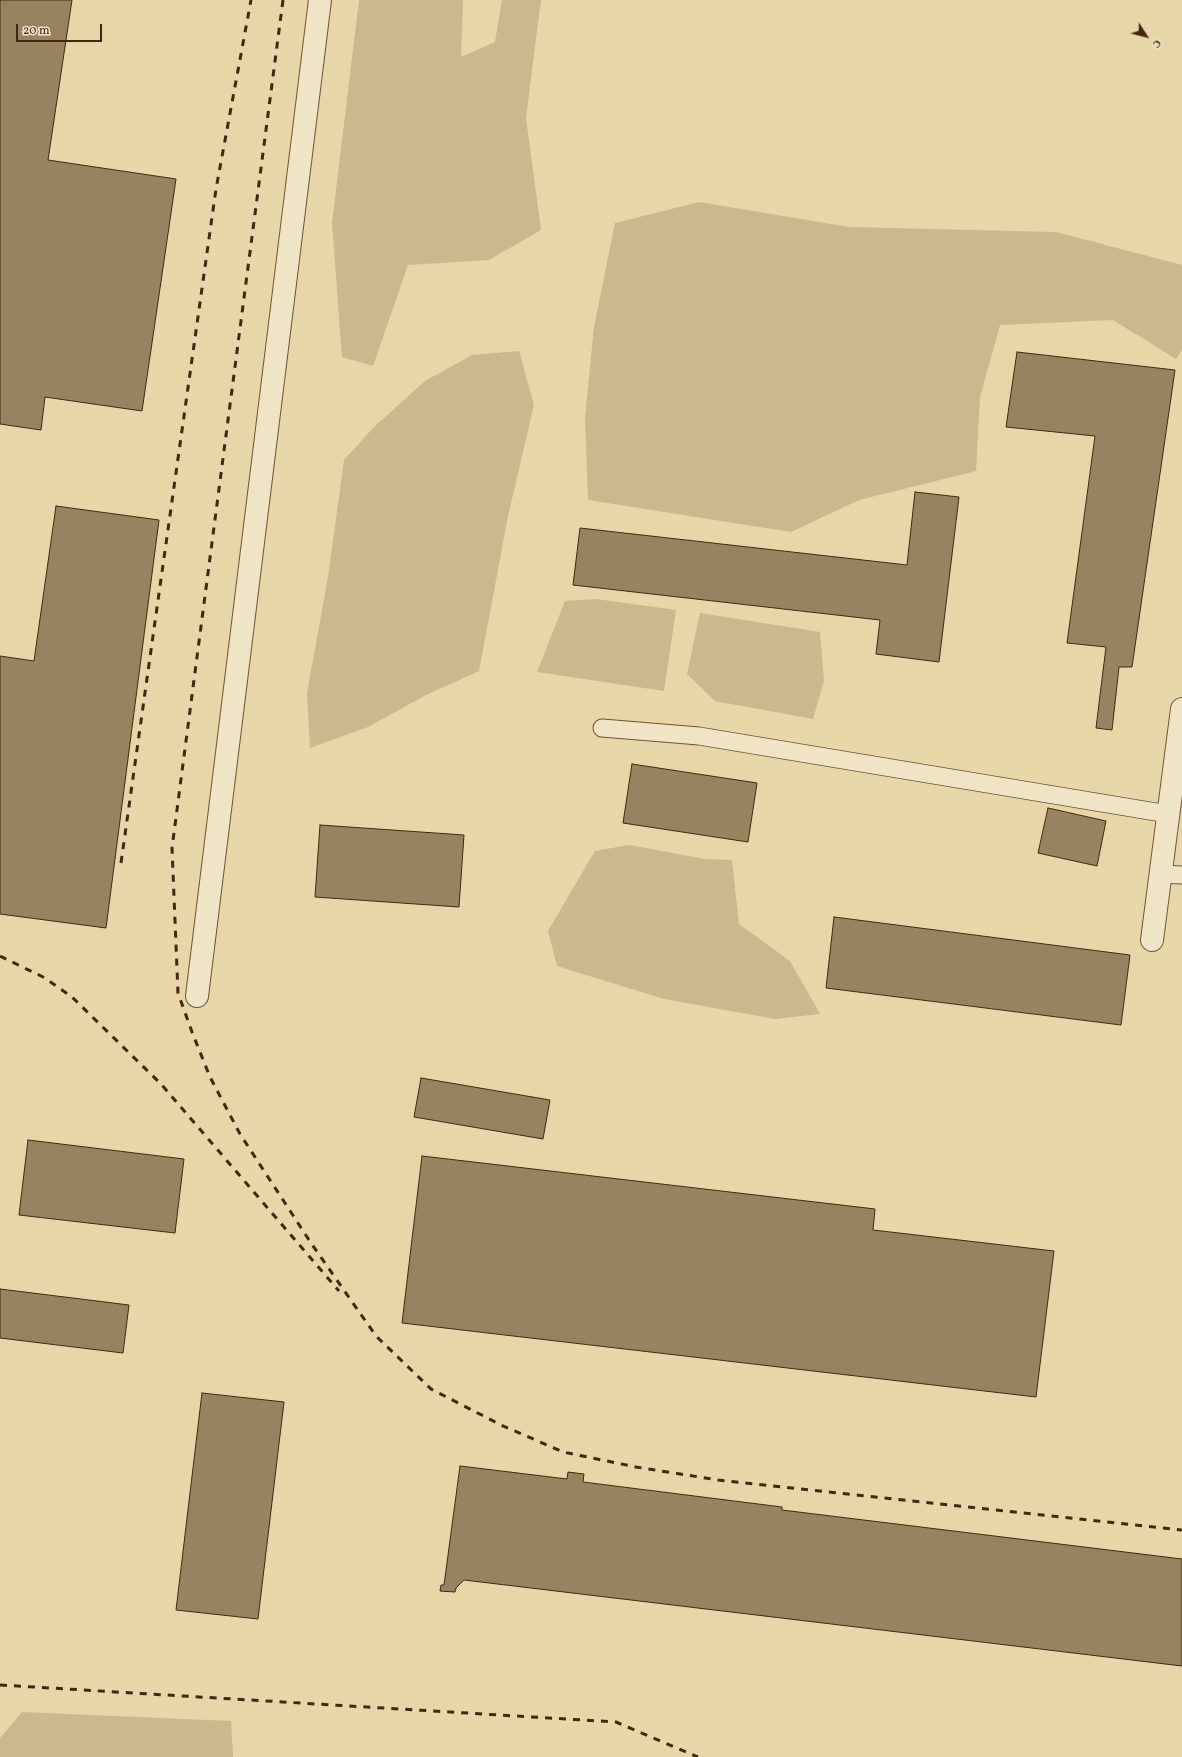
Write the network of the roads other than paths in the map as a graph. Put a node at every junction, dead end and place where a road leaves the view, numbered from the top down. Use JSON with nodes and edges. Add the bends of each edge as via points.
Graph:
{"nodes":[{"id":1,"x":320,"y":0,"type":"edge"},
{"id":2,"x":1182,"y":708,"type":"edge"},
{"id":3,"x":602,"y":728,"type":"dead end"},
{"id":4,"x":1168,"y":814,"type":"junction"},
{"id":5,"x":1160,"y":874,"type":"junction"},
{"id":6,"x":1182,"y":875,"type":"edge"},
{"id":7,"x":1152,"y":940,"type":"dead end"},
{"id":8,"x":197,"y":996,"type":"dead end"}],
"edges":[{"from":1,"to":8,"type":"street"},
{"from":2,"to":4,"type":"street"},
{"from":3,"to":4,"type":"lane","via":[[699,736]]},
{"from":4,"to":5,"type":"street"},
{"from":5,"to":6,"type":"lane"},
{"from":5,"to":7,"type":"street"}]}
